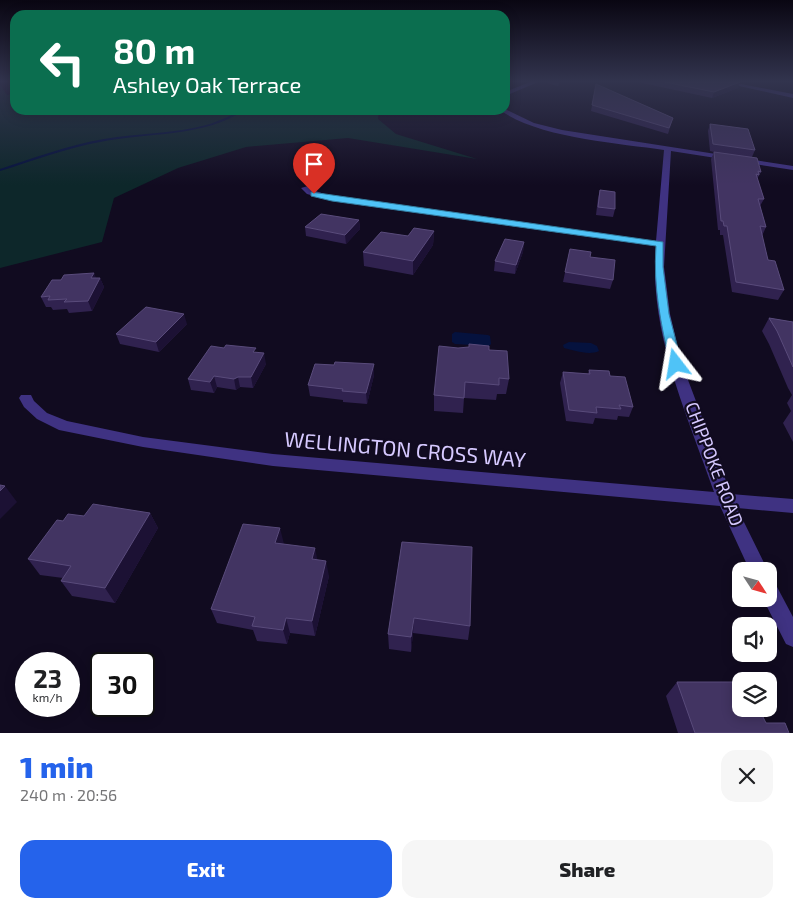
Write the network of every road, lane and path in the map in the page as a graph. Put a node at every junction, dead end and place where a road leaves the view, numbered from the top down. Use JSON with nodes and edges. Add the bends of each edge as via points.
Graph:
{"nodes":[{"id":1,"x":514,"y":116,"type":"edge"},
{"id":2,"x":668,"y":147,"type":"junction"},
{"id":3,"x":793,"y":168,"type":"edge"},
{"id":4,"x":305,"y":188,"type":"dead end"},
{"id":5,"x":660,"y":244,"type":"junction"},
{"id":6,"x":26,"y":398,"type":"dead end"},
{"id":7,"x":724,"y":500,"type":"junction"},
{"id":8,"x":793,"y":506,"type":"edge"},
{"id":9,"x":755,"y":562,"type":"edge"},
{"id":10,"x":778,"y":608,"type":"edge"},
{"id":11,"x":793,"y":637,"type":"edge"}],
"edges":[{"from":1,"to":2,"type":"street","via":[[546,128]]},
{"from":2,"to":3,"type":"street"},
{"from":2,"to":5,"type":"street","name":"CHIPPOKE ROAD"},
{"from":4,"to":5,"type":"street","via":[[332,199]]},
{"from":5,"to":7,"type":"street","name":"CHIPPOKE ROAD","via":[[664,314],[676,364]]},
{"from":6,"to":7,"type":"street","name":"WELLINGTON CROSS WAY","via":[[42,416],[64,426],[143,442],[273,460]]},
{"from":7,"to":8,"type":"street","name":"WELLINGTON CROSS WAY"},
{"from":7,"to":9,"type":"street","name":"CHIPPOKE ROAD"},
{"from":10,"to":11,"type":"street"}]}
